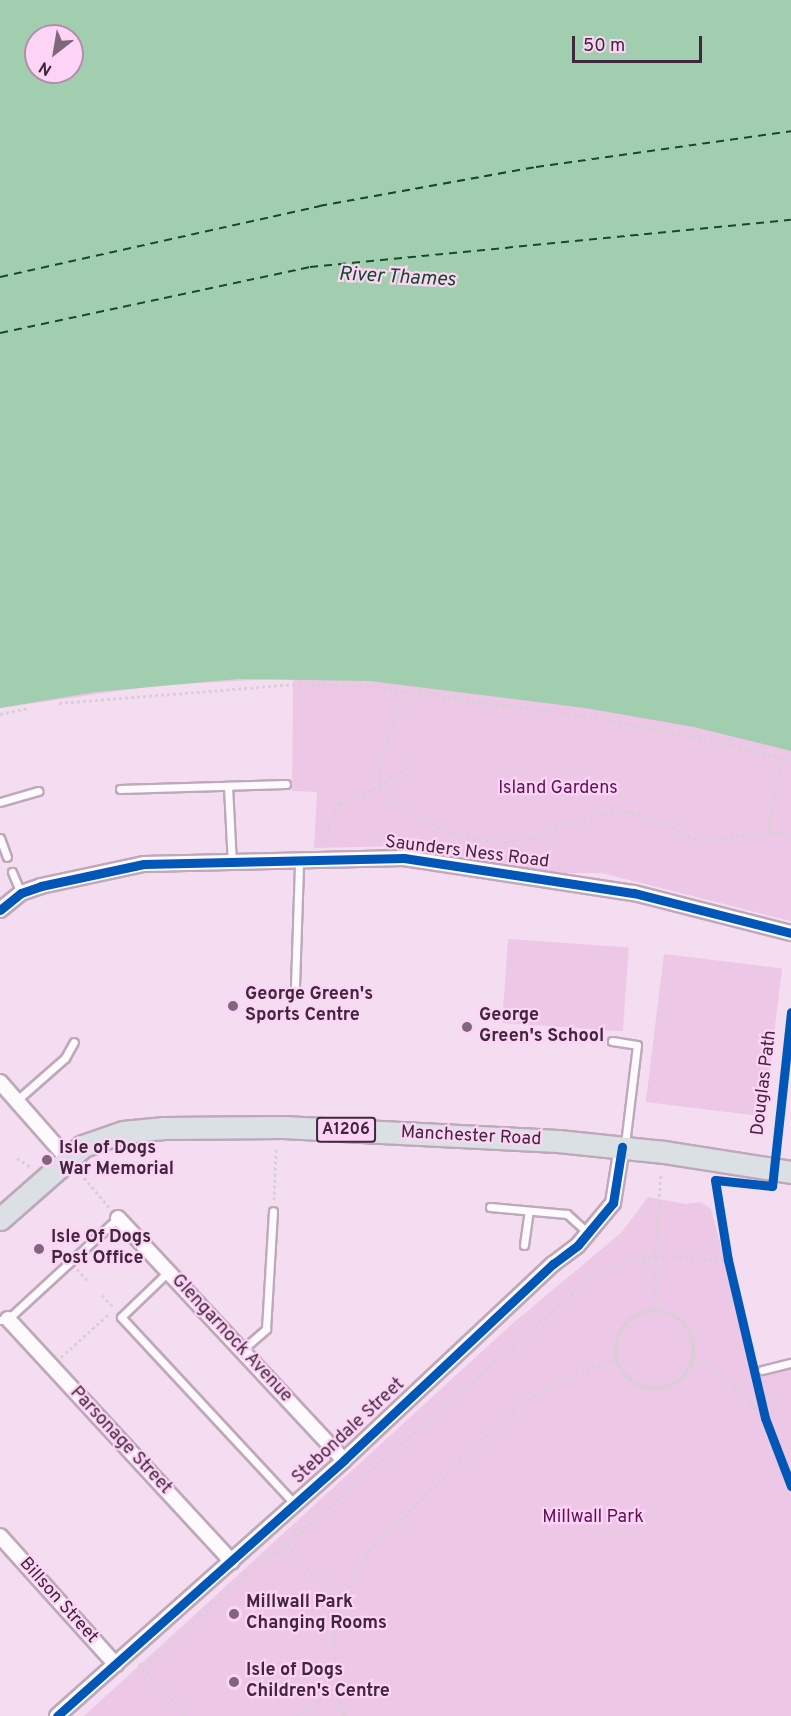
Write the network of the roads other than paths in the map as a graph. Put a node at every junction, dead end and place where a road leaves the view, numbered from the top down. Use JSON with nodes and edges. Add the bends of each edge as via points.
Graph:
{"nodes":[{"id":1,"x":286,"y":784,"type":"dead end"},
{"id":2,"x":228,"y":786,"type":"junction"},
{"id":3,"x":120,"y":789,"type":"dead end"},
{"id":4,"x":38,"y":790,"type":"dead end"},
{"id":5,"x":0,"y":802,"type":"edge"},
{"id":6,"x":0,"y":838,"type":"edge"},
{"id":7,"x":7,"y":857,"type":"dead end"},
{"id":8,"x":299,"y":863,"type":"junction"},
{"id":9,"x":232,"y":864,"type":"junction"},
{"id":10,"x":12,"y":872,"type":"dead end"},
{"id":11,"x":21,"y":893,"type":"junction"},
{"id":12,"x":0,"y":910,"type":"edge"},
{"id":13,"x":791,"y":933,"type":"edge"},
{"id":14,"x":295,"y":986,"type":"dead end"},
{"id":15,"x":612,"y":1041,"type":"dead end"},
{"id":16,"x":74,"y":1042,"type":"dead end"},
{"id":17,"x":0,"y":1082,"type":"edge"},
{"id":18,"x":16,"y":1101,"type":"junction"},
{"id":19,"x":623,"y":1147,"type":"junction"},
{"id":20,"x":67,"y":1158,"type":"junction"},
{"id":21,"x":780,"y":1166,"type":"edge"},
{"id":22,"x":490,"y":1207,"type":"dead end"},
{"id":23,"x":273,"y":1211,"type":"road end"},
{"id":24,"x":529,"y":1211,"type":"junction"},
{"id":25,"x":118,"y":1218,"type":"joint"},
{"id":26,"x":0,"y":1219,"type":"edge"},
{"id":27,"x":588,"y":1233,"type":"junction"},
{"id":28,"x":524,"y":1245,"type":"dead end"},
{"id":29,"x":168,"y":1272,"type":"junction"},
{"id":30,"x":4,"y":1319,"type":"edge"},
{"id":31,"x":242,"y":1350,"type":"junction"},
{"id":32,"x":791,"y":1363,"type":"edge"},
{"id":33,"x":762,"y":1370,"type":"dead end"},
{"id":34,"x":344,"y":1460,"type":"junction"},
{"id":35,"x":295,"y":1504,"type":"junction"},
{"id":36,"x":0,"y":1536,"type":"edge"},
{"id":37,"x":232,"y":1562,"type":"junction"},
{"id":38,"x":116,"y":1665,"type":"junction"},
{"id":39,"x":57,"y":1716,"type":"edge"}],
"edges":[{"from":1,"to":2,"type":"lane"},
{"from":2,"to":3,"type":"lane"},
{"from":2,"to":9,"type":"lane"},
{"from":4,"to":5,"type":"lane"},
{"from":6,"to":7,"type":"lane"},
{"from":8,"to":9,"type":"street","name":"Saunders Ness Road"},
{"from":8,"to":13,"type":"street","name":"Saunders Ness Road","via":[[404,858],[624,891]]},
{"from":8,"to":14,"type":"lane"},
{"from":9,"to":11,"type":"street","name":"Saunders Ness Road","via":[[144,864]]},
{"from":10,"to":11,"type":"lane"},
{"from":11,"to":12,"type":"street","name":"Saunders Ness Road"},
{"from":15,"to":19,"type":"lane","via":[[637,1045]]},
{"from":16,"to":18,"type":"lane","via":[[65,1058]]},
{"from":17,"to":18,"type":"street"},
{"from":18,"to":20,"type":"street"},
{"from":19,"to":20,"type":"main road","name":"Manchester Road","number":"A1206","via":[[208,1126],[123,1132],[84,1146]]},
{"from":19,"to":21,"type":"main road","name":"Manchester Road","number":"A1206"},
{"from":19,"to":27,"type":"street","name":"Stebondale Street","via":[[614,1203]]},
{"from":20,"to":26,"type":"main road","name":"Manchester Road","number":"A1206"},
{"from":22,"to":24,"type":"lane"},
{"from":23,"to":31,"type":"lane","via":[[266,1329]]},
{"from":24,"to":27,"type":"lane","via":[[567,1214]]},
{"from":24,"to":28,"type":"lane"},
{"from":25,"to":29,"type":"street","name":"Glengarnock Avenue"},
{"from":25,"to":30,"type":"lane"},
{"from":27,"to":34,"type":"street","name":"Stebondale Street"},
{"from":29,"to":31,"type":"street","name":"Glengarnock Avenue"},
{"from":29,"to":35,"type":"lane","via":[[121,1317]]},
{"from":30,"to":37,"type":"street","name":"Parsonage Street"},
{"from":31,"to":34,"type":"street","name":"Glengarnock Avenue"},
{"from":32,"to":33,"type":"lane"},
{"from":34,"to":35,"type":"street","name":"Stebondale Street"},
{"from":35,"to":37,"type":"street","name":"Stebondale Street"},
{"from":36,"to":38,"type":"street","name":"Billson Street"},
{"from":37,"to":38,"type":"street","name":"Stebondale Street"},
{"from":38,"to":39,"type":"street","name":"Stebondale Street"}]}
